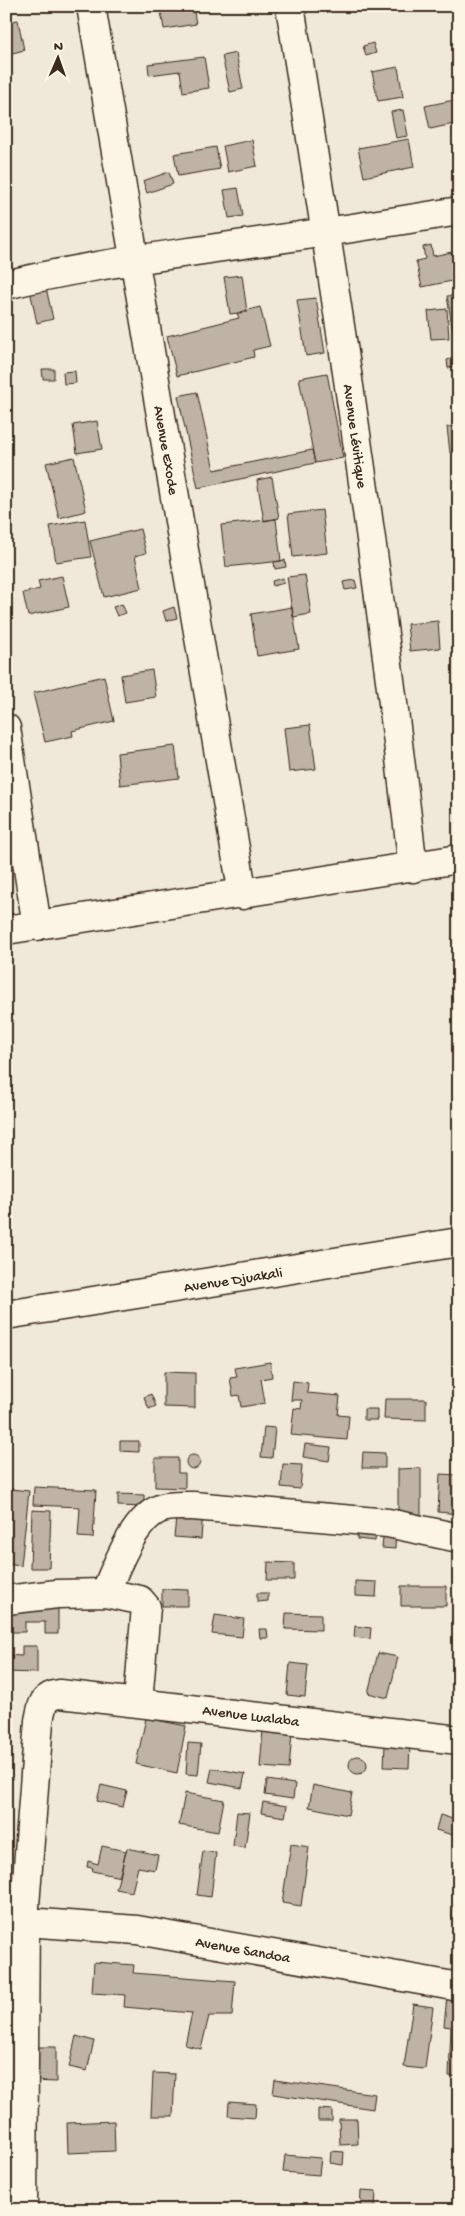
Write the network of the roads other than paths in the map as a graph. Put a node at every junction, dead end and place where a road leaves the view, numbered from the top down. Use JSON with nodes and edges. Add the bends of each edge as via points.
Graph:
{"nodes":[{"id":1,"x":91,"y":6,"type":"edge"},
{"id":2,"x":290,"y":6,"type":"edge"},
{"id":3,"x":459,"y":211,"type":"edge"},
{"id":4,"x":326,"y":233,"type":"junction"},
{"id":5,"x":134,"y":260,"type":"junction"},
{"id":6,"x":6,"y":285,"type":"edge"},
{"id":7,"x":6,"y":728,"type":"edge"},
{"id":8,"x":459,"y":859,"type":"edge"},
{"id":9,"x":413,"y":868,"type":"junction"},
{"id":10,"x":243,"y":895,"type":"junction"},
{"id":11,"x":37,"y":926,"type":"junction"},
{"id":12,"x":6,"y":930,"type":"edge"},
{"id":13,"x":459,"y":1242,"type":"edge"},
{"id":14,"x":6,"y":1315,"type":"edge"},
{"id":15,"x":459,"y":1538,"type":"edge"},
{"id":16,"x":106,"y":1593,"type":"junction"},
{"id":17,"x":6,"y":1600,"type":"edge"},
{"id":18,"x":138,"y":1702,"type":"junction"},
{"id":19,"x":459,"y":1740,"type":"edge"},
{"id":20,"x":19,"y":1912,"type":"edge"},
{"id":21,"x":459,"y":1987,"type":"edge"},
{"id":22,"x":23,"y":2210,"type":"edge"}],
"edges":[{"from":1,"to":5,"type":"street","name":"Avenue Exode"},
{"from":2,"to":4,"type":"street","name":"Avenue Lévitique"},
{"from":3,"to":4,"type":"street"},
{"from":4,"to":5,"type":"street"},
{"from":4,"to":9,"type":"street","name":"Avenue Lévitique","via":[[381,601]]},
{"from":5,"to":6,"type":"street"},
{"from":5,"to":10,"type":"street","name":"Avenue Exode"},
{"from":7,"to":11,"type":"street"},
{"from":8,"to":9,"type":"street"},
{"from":9,"to":10,"type":"street"},
{"from":10,"to":11,"type":"street"},
{"from":11,"to":12,"type":"street"},
{"from":13,"to":14,"type":"street","name":"Avenue Djuakali"},
{"from":15,"to":16,"type":"street","via":[[388,1523],[193,1506],[162,1508],[145,1519],[123,1553]]},
{"from":16,"to":17,"type":"street"},
{"from":16,"to":18,"type":"street","via":[[140,1600],[146,1607]]},
{"from":18,"to":19,"type":"street","name":"Avenue Lualaba"},
{"from":18,"to":20,"type":"street","name":"Avenue Lualaba","via":[[60,1694],[50,1695],[45,1700],[39,1721]]},
{"from":20,"to":21,"type":"street","name":"Avenue Sandoa"},
{"from":20,"to":22,"type":"street"}]}
